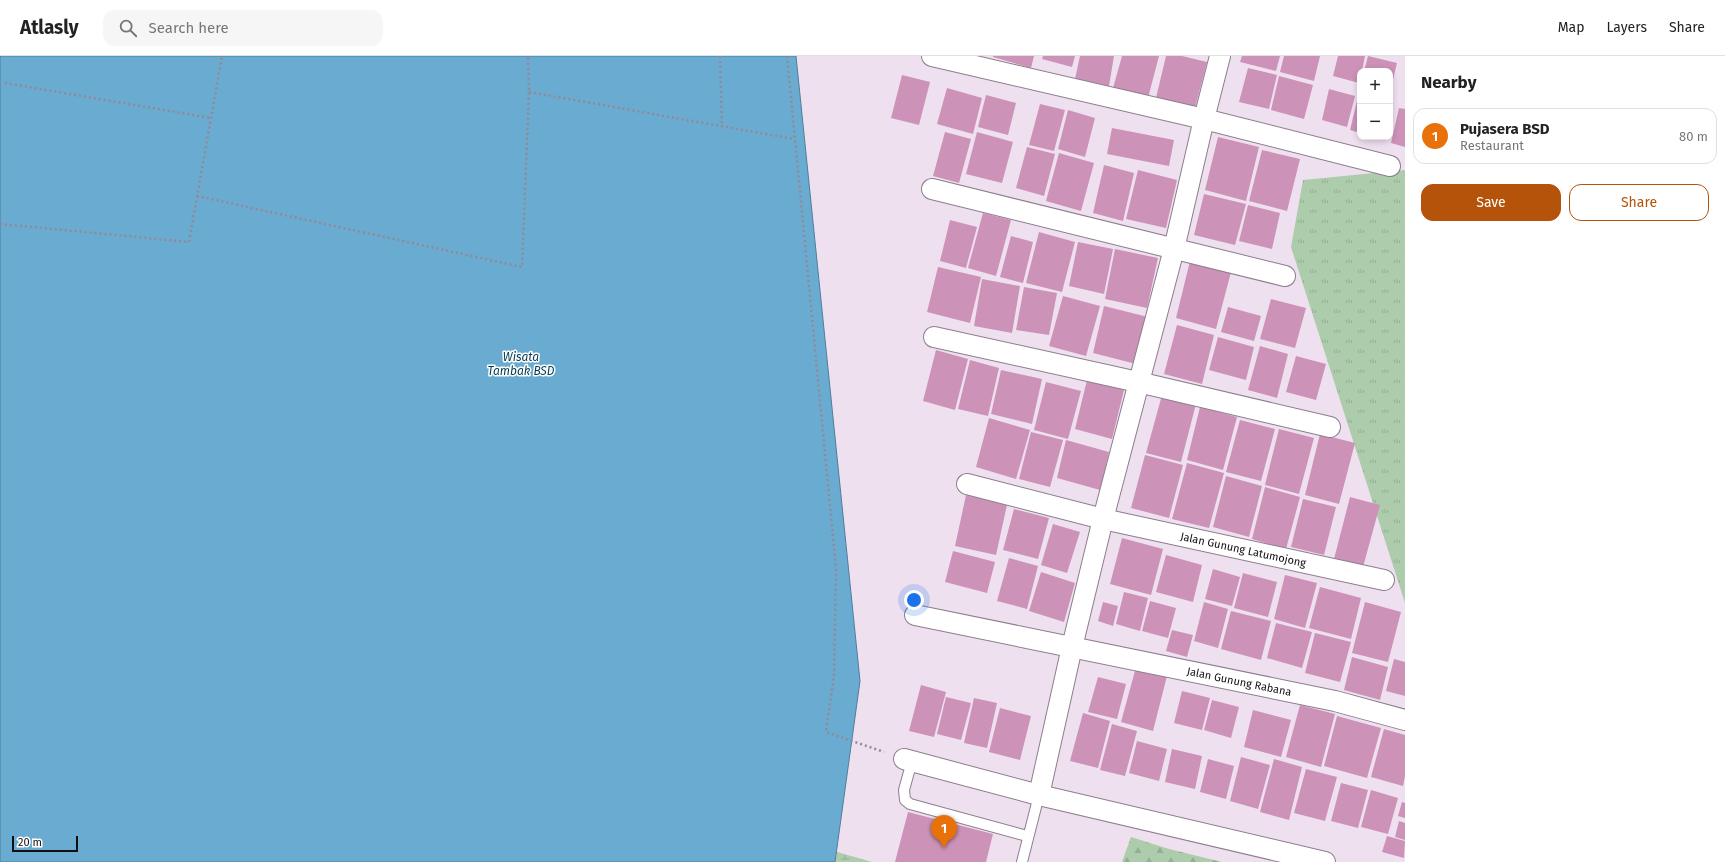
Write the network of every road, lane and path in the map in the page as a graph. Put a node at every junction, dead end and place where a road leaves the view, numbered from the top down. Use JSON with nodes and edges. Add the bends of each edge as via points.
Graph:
{"nodes":[{"id":1,"x":222,"y":56,"type":"edge"},
{"id":2,"x":528,"y":56,"type":"edge"},
{"id":3,"x":720,"y":56,"type":"edge"},
{"id":4,"x":787,"y":56,"type":"edge"},
{"id":5,"x":932,"y":56,"type":"edge"},
{"id":6,"x":1220,"y":56,"type":"edge"},
{"id":7,"x":5,"y":84,"type":"dead end"},
{"id":8,"x":529,"y":92,"type":"junction"},
{"id":9,"x":211,"y":118,"type":"junction"},
{"id":10,"x":1204,"y":120,"type":"junction"},
{"id":11,"x":722,"y":126,"type":"junction"},
{"id":12,"x":794,"y":139,"type":"junction"},
{"id":13,"x":1390,"y":166,"type":"dead end"},
{"id":14,"x":932,"y":189,"type":"dead end"},
{"id":15,"x":197,"y":196,"type":"junction"},
{"id":16,"x":0,"y":224,"type":"edge"},
{"id":17,"x":1174,"y":249,"type":"junction"},
{"id":18,"x":1285,"y":276,"type":"dead end"},
{"id":19,"x":934,"y":337,"type":"dead end"},
{"id":20,"x":1138,"y":382,"type":"junction"},
{"id":21,"x":1330,"y":427,"type":"dead end"},
{"id":22,"x":967,"y":484,"type":"dead end"},
{"id":23,"x":1103,"y":519,"type":"junction"},
{"id":24,"x":1384,"y":580,"type":"dead end"},
{"id":25,"x":914,"y":615,"type":"dead end"},
{"id":26,"x":1072,"y":646,"type":"junction"},
{"id":27,"x":1405,"y":720,"type":"edge"},
{"id":28,"x":908,"y":760,"type":"junction"},
{"id":29,"x":1040,"y":795,"type":"junction"},
{"id":30,"x":1027,"y":836,"type":"junction"},
{"id":31,"x":1022,"y":862,"type":"edge"},
{"id":32,"x":1325,"y":862,"type":"edge"}],
"edges":[{"from":1,"to":9,"type":"path"},
{"from":2,"to":8,"type":"path"},
{"from":3,"to":11,"type":"path"},
{"from":4,"to":12,"type":"path"},
{"from":5,"to":10,"type":"street"},
{"from":6,"to":10,"type":"street"},
{"from":7,"to":9,"type":"path"},
{"from":8,"to":11,"type":"path"},
{"from":8,"to":15,"type":"path","via":[[522,267]]},
{"from":9,"to":15,"type":"path"},
{"from":10,"to":13,"type":"street"},
{"from":10,"to":17,"type":"street"},
{"from":11,"to":12,"type":"path"},
{"from":12,"to":28,"type":"path","via":[[836,568],[834,674],[826,732]]},
{"from":14,"to":17,"type":"street"},
{"from":15,"to":16,"type":"path","via":[[189,242]]},
{"from":17,"to":18,"type":"street"},
{"from":17,"to":20,"type":"street"},
{"from":19,"to":20,"type":"street"},
{"from":20,"to":21,"type":"street"},
{"from":20,"to":23,"type":"street"},
{"from":22,"to":23,"type":"street","name":"Jalan Gunung Latumojong"},
{"from":23,"to":24,"type":"street","name":"Jalan Gunung Latumojong"},
{"from":23,"to":26,"type":"street"},
{"from":25,"to":26,"type":"street","name":"Jalan Gunung Rabana"},
{"from":26,"to":27,"type":"street","name":"Jalan Gunung Rabana","via":[[1335,701]]},
{"from":26,"to":29,"type":"street"},
{"from":28,"to":29,"type":"street"},
{"from":28,"to":30,"type":"lane","via":[[904,790],[905,800],[910,804]]},
{"from":29,"to":30,"type":"lane"},
{"from":29,"to":32,"type":"street"},
{"from":30,"to":31,"type":"lane"}]}
